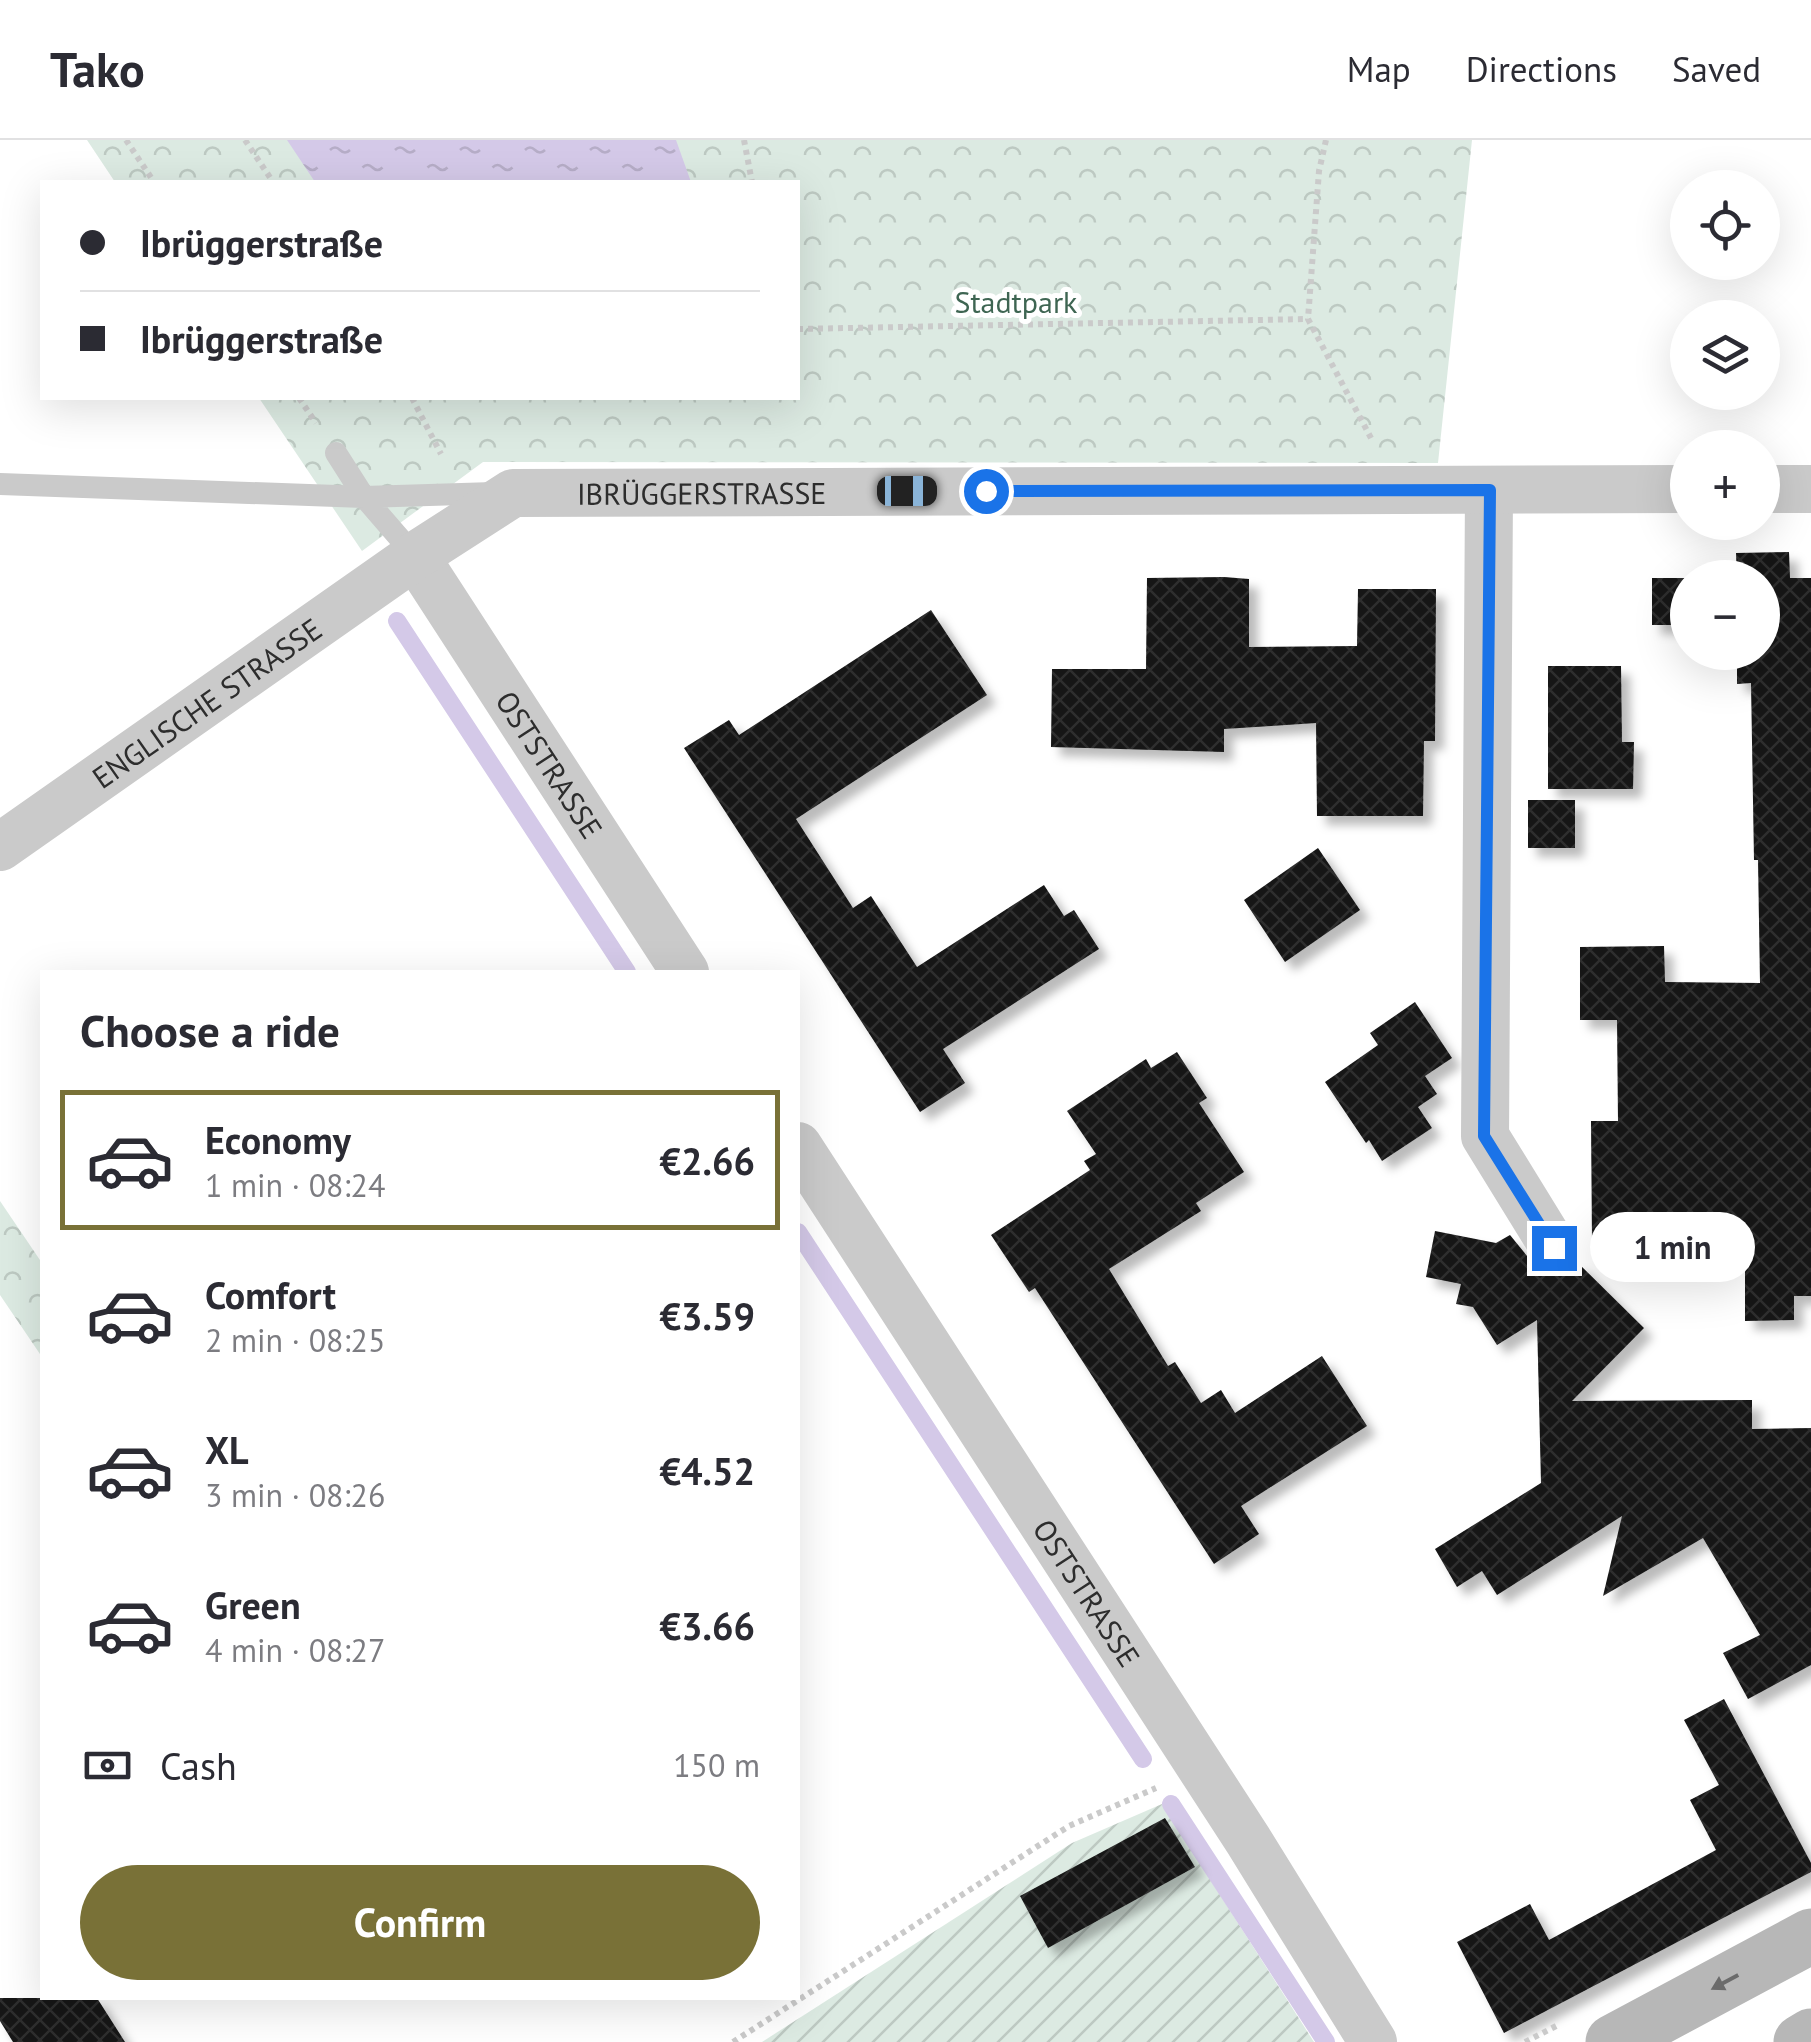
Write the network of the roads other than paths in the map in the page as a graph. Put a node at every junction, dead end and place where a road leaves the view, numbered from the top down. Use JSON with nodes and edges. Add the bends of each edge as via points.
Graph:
{"nodes":[{"id":1,"x":336,"y":453,"type":"dead end"},
{"id":2,"x":0,"y":484,"type":"edge"},
{"id":3,"x":1670,"y":489,"type":"edge"},
{"id":4,"x":1780,"y":489,"type":"edge"},
{"id":5,"x":1811,"y":489,"type":"edge"},
{"id":6,"x":1490,"y":490,"type":"junction"},
{"id":7,"x":513,"y":493,"type":"junction"},
{"id":8,"x":364,"y":496,"type":"junction"},
{"id":9,"x":414,"y":556,"type":"junction"},
{"id":10,"x":0,"y":847,"type":"edge"},
{"id":11,"x":683,"y":970,"type":"edge"},
{"id":12,"x":800,"y":1149,"type":"edge"},
{"id":13,"x":1554,"y":1248,"type":"dead end"},
{"id":14,"x":1811,"y":1936,"type":"edge"},
{"id":15,"x":1811,"y":2036,"type":"edge"},
{"id":16,"x":1374,"y":2042,"type":"edge"},
{"id":17,"x":1613,"y":2042,"type":"edge"},
{"id":18,"x":1801,"y":2042,"type":"edge"}],
"edges":[{"from":1,"to":8,"type":"lane"},
{"from":2,"to":8,"type":"lane"},
{"from":3,"to":6,"type":"street","name":"IBRÜGGERSTRASSE"},
{"from":4,"to":5,"type":"street"},
{"from":6,"to":7,"type":"street","name":"IBRÜGGERSTRASSE"},
{"from":6,"to":13,"type":"street","via":[[1484,1136]]},
{"from":7,"to":8,"type":"lane"},
{"from":7,"to":9,"type":"street"},
{"from":8,"to":9,"type":"lane"},
{"from":9,"to":10,"type":"street","name":"ENGLISCHE STRASSE"},
{"from":9,"to":11,"type":"street","name":"OSTSTRASSE"},
{"from":12,"to":16,"type":"street","name":"OSTSTRASSE"},
{"from":14,"to":17,"type":"main road","one_way":true},
{"from":15,"to":18,"type":"main road"}]}
